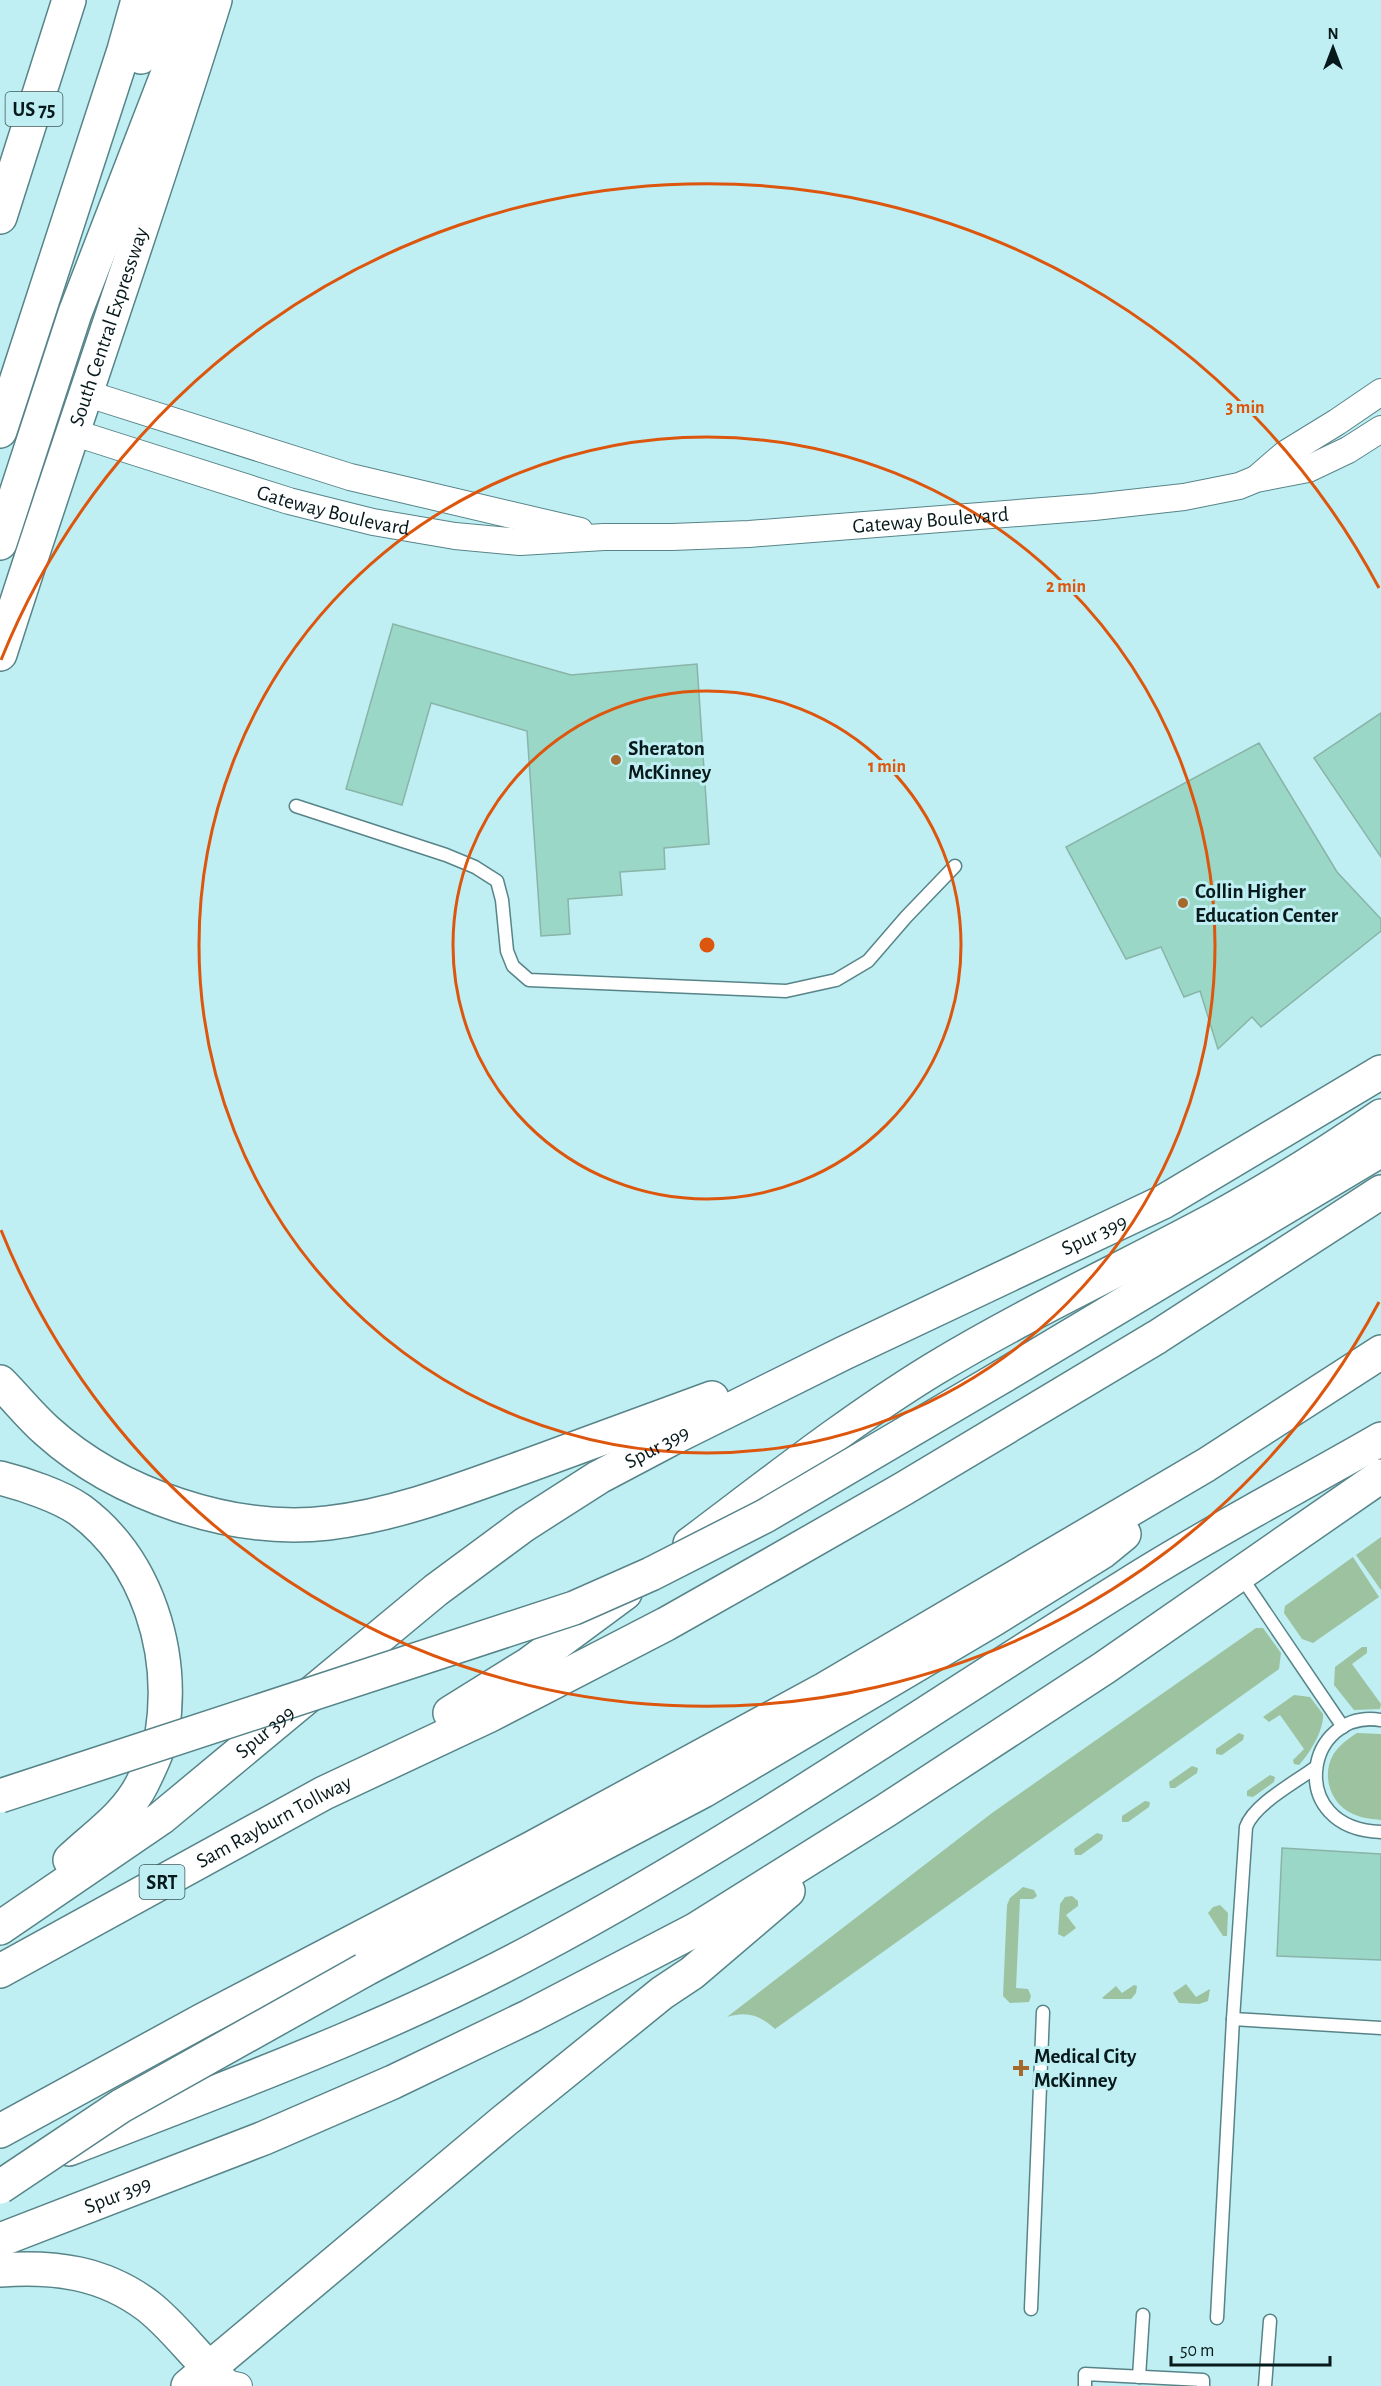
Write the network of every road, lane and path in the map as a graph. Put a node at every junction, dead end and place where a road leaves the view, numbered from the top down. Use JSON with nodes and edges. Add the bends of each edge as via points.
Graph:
{"nodes":[{"id":1,"x":69,"y":0,"type":"edge"},
{"id":2,"x":138,"y":0,"type":"edge"},
{"id":3,"x":164,"y":0,"type":"edge"},
{"id":4,"x":199,"y":0,"type":"edge"},
{"id":5,"x":215,"y":0,"type":"edge"},
{"id":6,"x":84,"y":175,"type":"junction"},
{"id":7,"x":0,"y":217,"type":"edge"},
{"id":8,"x":1381,"y":392,"type":"edge"},
{"id":9,"x":85,"y":393,"type":"junction"},
{"id":10,"x":1381,"y":429,"type":"edge"},
{"id":11,"x":0,"y":431,"type":"edge"},
{"id":12,"x":72,"y":432,"type":"junction"},
{"id":13,"x":1256,"y":479,"type":"junction"},
{"id":14,"x":604,"y":537,"type":"junction"},
{"id":15,"x":0,"y":543,"type":"edge"},
{"id":16,"x":0,"y":654,"type":"edge"},
{"id":17,"x":296,"y":806,"type":"dead end"},
{"id":18,"x":955,"y":866,"type":"dead end"},
{"id":19,"x":1381,"y":1072,"type":"edge"},
{"id":20,"x":1381,"y":1116,"type":"edge"},
{"id":21,"x":1381,"y":1150,"type":"edge"},
{"id":22,"x":1381,"y":1192,"type":"edge"},
{"id":23,"x":1381,"y":1352,"type":"edge"},
{"id":24,"x":844,"y":1353,"type":"junction"},
{"id":25,"x":0,"y":1382,"type":"edge"},
{"id":26,"x":1381,"y":1440,"type":"edge"},
{"id":27,"x":1206,"y":1465,"type":"junction"},
{"id":28,"x":1381,"y":1476,"type":"edge"},
{"id":29,"x":0,"y":1478,"type":"edge"},
{"id":30,"x":1239,"y":1574,"type":"junction"},
{"id":31,"x":1380,"y":1719,"type":"edge"},
{"id":32,"x":1343,"y":1727,"type":"junction"},
{"id":33,"x":1316,"y":1767,"type":"junction"},
{"id":34,"x":324,"y":1793,"type":"junction"},
{"id":35,"x":0,"y":1796,"type":"edge"},
{"id":36,"x":885,"y":1811,"type":"junction"},
{"id":37,"x":1381,"y":1832,"type":"edge"},
{"id":38,"x":0,"y":1927,"type":"edge"},
{"id":39,"x":0,"y":1971,"type":"edge"},
{"id":40,"x":1043,"y":2012,"type":"dead end"},
{"id":41,"x":1233,"y":2019,"type":"junction"},
{"id":42,"x":1381,"y":2028,"type":"edge"},
{"id":43,"x":0,"y":2131,"type":"edge"},
{"id":44,"x":0,"y":2176,"type":"edge"},
{"id":45,"x":0,"y":2187,"type":"edge"},
{"id":46,"x":0,"y":2240,"type":"edge"},
{"id":47,"x":0,"y":2270,"type":"edge"},
{"id":48,"x":1030,"y":2309,"type":"dead end"},
{"id":49,"x":1143,"y":2315,"type":"dead end"},
{"id":50,"x":1217,"y":2319,"type":"dead end"},
{"id":51,"x":1270,"y":2321,"type":"dead end"},
{"id":52,"x":1139,"y":2377,"type":"junction"},
{"id":53,"x":219,"y":2382,"type":"edge"},
{"id":54,"x":1085,"y":2386,"type":"edge"},
{"id":55,"x":1203,"y":2386,"type":"edge"},
{"id":56,"x":1266,"y":2386,"type":"edge"}],
"edges":[{"from":1,"to":7,"type":"main road","number":"US 75"},
{"from":2,"to":6,"type":"main road"},
{"from":3,"to":6,"type":"main road"},
{"from":4,"to":15,"type":"main road","via":[[75,314]]},
{"from":5,"to":9,"type":"main road","name":"South Central Expressway"},
{"from":6,"to":11,"type":"main road"},
{"from":8,"to":13,"type":"street","name":"Gateway Boulevard","via":[[1285,453]]},
{"from":9,"to":12,"type":"main road","name":"South Central Expressway"},
{"from":9,"to":14,"type":"street","name":"Gateway Boulevard","via":[[350,477]]},
{"from":10,"to":13,"type":"street","name":"Gateway Boulevard","via":[[1308,469]]},
{"from":12,"to":14,"type":"street","name":"Gateway Boulevard","via":[[289,501],[374,522],[520,542]]},
{"from":12,"to":16,"type":"main road","name":"South Central Expressway"},
{"from":13,"to":14,"type":"street","name":"Gateway Boulevard","via":[[1184,497],[1094,507],[749,534]]},
{"from":17,"to":18,"type":"lane","via":[[446,855],[497,881],[507,951],[513,966],[530,980],[786,991],[836,980],[868,961]]},
{"from":19,"to":24,"type":"main road","name":"Spur 399","via":[[1163,1202]]},
{"from":20,"to":34,"type":"main road","via":[[1216,1218],[933,1370],[832,1438],[529,1664]]},
{"from":21,"to":35,"type":"main road","bridge":true,"via":[[765,1515],[651,1574],[574,1608]]},
{"from":22,"to":34,"type":"main road","name":"Sam Rayburn Tollway","number":"SRT","via":[[1157,1337],[903,1489],[666,1624],[488,1716]]},
{"from":23,"to":27,"type":"main road"},
{"from":24,"to":25,"type":"main road","via":[[458,1491],[381,1514],[326,1523],[262,1524],[205,1513],[148,1495],[99,1469],[48,1432]]},
{"from":24,"to":38,"type":"main road","name":"Spur 399","via":[[669,1440],[524,1525],[436,1590],[161,1818]]},
{"from":26,"to":44,"type":"main road","via":[[1130,1583],[656,1884],[534,1950],[372,2029]]},
{"from":27,"to":43,"type":"main road","via":[[825,1689]]},
{"from":27,"to":45,"type":"main road","bridge":true,"via":[[1102,1552],[994,1619],[703,1791],[364,1970],[121,2106]]},
{"from":28,"to":30,"type":"main road","name":"Spur 399"},
{"from":29,"to":38,"type":"main road","via":[[26,1484],[79,1509],[117,1545],[154,1613],[166,1689],[162,1736],[141,1787],[114,1822]]},
{"from":30,"to":32,"type":"lane"},
{"from":30,"to":36,"type":"main road","name":"Spur 399","via":[[1104,1668]]},
{"from":31,"to":32,"type":"lane"},
{"from":32,"to":33,"type":"lane","via":[[1326,1742]]},
{"from":33,"to":37,"type":"lane","via":[[1319,1795],[1331,1814],[1350,1827]]},
{"from":33,"to":41,"type":"lane","via":[[1249,1820]]},
{"from":34,"to":39,"type":"main road","name":"Sam Rayburn Tollway","number":"SRT"},
{"from":36,"to":46,"type":"main road","name":"Spur 399","via":[[695,1930],[477,2042],[264,2138]]},
{"from":36,"to":53,"type":"main road","via":[[692,1973],[513,2114]]},
{"from":40,"to":48,"type":"lane"},
{"from":41,"to":42,"type":"lane"},
{"from":41,"to":50,"type":"lane"},
{"from":47,"to":53,"type":"main road","via":[[33,2267],[76,2271],[113,2284],[149,2307]]},
{"from":49,"to":52,"type":"lane"},
{"from":51,"to":56,"type":"lane"},
{"from":52,"to":54,"type":"lane","via":[[1085,2374]]},
{"from":52,"to":55,"type":"lane","via":[[1203,2380]]}]}
